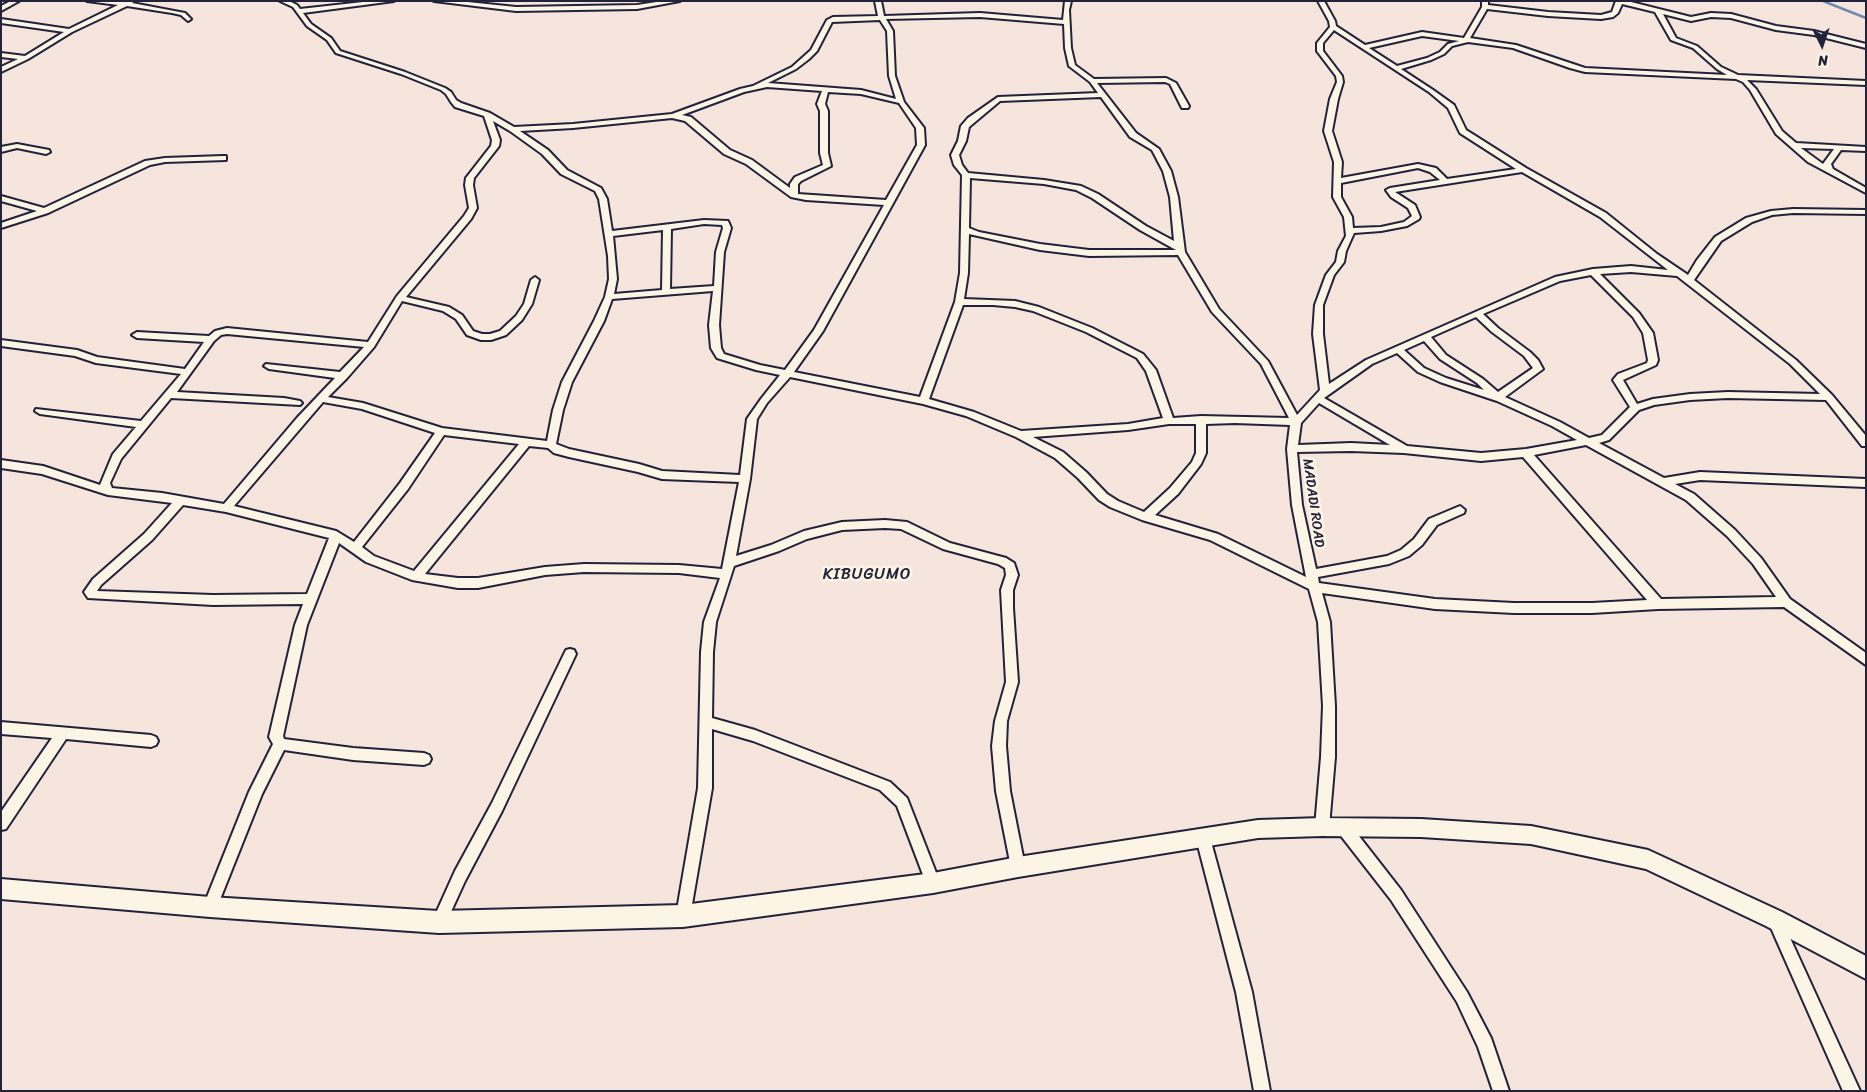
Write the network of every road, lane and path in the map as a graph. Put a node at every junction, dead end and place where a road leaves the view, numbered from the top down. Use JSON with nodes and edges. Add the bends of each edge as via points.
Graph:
{"nodes":[{"id":1,"x":16,"y":1,"type":"edge"},
{"id":2,"x":90,"y":1,"type":"edge"},
{"id":3,"x":284,"y":1,"type":"edge"},
{"id":4,"x":391,"y":1,"type":"edge"},
{"id":5,"x":437,"y":1,"type":"edge"},
{"id":6,"x":677,"y":1,"type":"edge"},
{"id":7,"x":878,"y":1,"type":"edge"},
{"id":8,"x":1068,"y":1,"type":"edge"},
{"id":9,"x":1321,"y":1,"type":"edge"},
{"id":10,"x":129,"y":2,"type":"edge"},
{"id":11,"x":1619,"y":2,"type":"edge"},
{"id":12,"x":458,"y":3,"type":"edge"},
{"id":13,"x":1485,"y":4,"type":"edge"},
{"id":14,"x":1643,"y":4,"type":"edge"},
{"id":15,"x":1,"y":9,"type":"edge"},
{"id":16,"x":300,"y":11,"type":"junction"},
{"id":17,"x":1658,"y":11,"type":"junction"},
{"id":18,"x":188,"y":19,"type":"dead end"},
{"id":19,"x":882,"y":19,"type":"junction"},
{"id":20,"x":1,"y":21,"type":"edge"},
{"id":21,"x":1068,"y":22,"type":"junction"},
{"id":22,"x":1333,"y":27,"type":"junction"},
{"id":23,"x":70,"y":31,"type":"junction"},
{"id":24,"x":1465,"y":40,"type":"junction"},
{"id":25,"x":1866,"y":46,"type":"edge"},
{"id":26,"x":1363,"y":47,"type":"junction"},
{"id":27,"x":1,"y":55,"type":"edge"},
{"id":28,"x":26,"y":58,"type":"junction"},
{"id":29,"x":1396,"y":68,"type":"junction"},
{"id":30,"x":1,"y":70,"type":"edge"},
{"id":31,"x":1735,"y":76,"type":"junction"},
{"id":32,"x":1092,"y":81,"type":"junction"},
{"id":33,"x":1866,"y":83,"type":"edge"},
{"id":34,"x":756,"y":86,"type":"junction"},
{"id":35,"x":826,"y":88,"type":"junction"},
{"id":36,"x":1103,"y":95,"type":"junction"},
{"id":37,"x":901,"y":102,"type":"junction"},
{"id":38,"x":1184,"y":106,"type":"dead end"},
{"id":39,"x":487,"y":115,"type":"junction"},
{"id":40,"x":672,"y":116,"type":"junction"},
{"id":41,"x":513,"y":129,"type":"junction"},
{"id":42,"x":1,"y":141,"type":"edge"},
{"id":43,"x":1795,"y":145,"type":"junction"},
{"id":44,"x":1842,"y":147,"type":"junction"},
{"id":45,"x":5,"y":148,"type":"edge"},
{"id":46,"x":1866,"y":148,"type":"edge"},
{"id":47,"x":46,"y":152,"type":"dead end"},
{"id":48,"x":223,"y":158,"type":"dead end"},
{"id":49,"x":1523,"y":170,"type":"junction"},
{"id":50,"x":1830,"y":172,"type":"junction"},
{"id":51,"x":966,"y":175,"type":"junction"},
{"id":52,"x":1337,"y":181,"type":"junction"},
{"id":53,"x":1446,"y":182,"type":"junction"},
{"id":54,"x":1866,"y":190,"type":"edge"},
{"id":55,"x":794,"y":195,"type":"junction"},
{"id":56,"x":1,"y":198,"type":"edge"},
{"id":57,"x":889,"y":203,"type":"junction"},
{"id":58,"x":45,"y":210,"type":"junction"},
{"id":59,"x":1866,"y":212,"type":"edge"},
{"id":60,"x":1,"y":226,"type":"edge"},
{"id":61,"x":667,"y":226,"type":"junction"},
{"id":62,"x":965,"y":229,"type":"junction"},
{"id":63,"x":1350,"y":231,"type":"junction"},
{"id":64,"x":609,"y":234,"type":"junction"},
{"id":65,"x":1180,"y":250,"type":"junction"},
{"id":66,"x":1592,"y":272,"type":"junction"},
{"id":67,"x":1677,"y":273,"type":"junction"},
{"id":68,"x":535,"y":280,"type":"dead end"},
{"id":69,"x":1689,"y":280,"type":"junction"},
{"id":70,"x":718,"y":288,"type":"junction"},
{"id":71,"x":666,"y":291,"type":"junction"},
{"id":72,"x":609,"y":297,"type":"junction"},
{"id":73,"x":400,"y":298,"type":"junction"},
{"id":74,"x":959,"y":302,"type":"junction"},
{"id":75,"x":1477,"y":313,"type":"junction"},
{"id":76,"x":137,"y":335,"type":"dead end"},
{"id":77,"x":1426,"y":337,"type":"junction"},
{"id":78,"x":211,"y":339,"type":"junction"},
{"id":79,"x":1,"y":343,"type":"edge"},
{"id":80,"x":371,"y":345,"type":"junction"},
{"id":81,"x":1398,"y":349,"type":"junction"},
{"id":82,"x":269,"y":366,"type":"dead end"},
{"id":83,"x":188,"y":372,"type":"junction"},
{"id":84,"x":787,"y":374,"type":"junction"},
{"id":85,"x":344,"y":376,"type":"junction"},
{"id":86,"x":1321,"y":394,"type":"junction"},
{"id":87,"x":170,"y":395,"type":"junction"},
{"id":88,"x":1829,"y":397,"type":"junction"},
{"id":89,"x":1499,"y":398,"type":"junction"},
{"id":90,"x":322,"y":399,"type":"junction"},
{"id":91,"x":923,"y":401,"type":"junction"},
{"id":92,"x":298,"y":403,"type":"dead end"},
{"id":93,"x":1636,"y":408,"type":"junction"},
{"id":94,"x":40,"y":411,"type":"dead end"},
{"id":95,"x":1201,"y":419,"type":"junction"},
{"id":96,"x":1169,"y":421,"type":"junction"},
{"id":97,"x":1296,"y":422,"type":"junction"},
{"id":98,"x":145,"y":425,"type":"junction"},
{"id":99,"x":441,"y":431,"type":"junction"},
{"id":100,"x":1020,"y":435,"type":"junction"},
{"id":101,"x":1605,"y":438,"type":"junction"},
{"id":102,"x":1588,"y":441,"type":"junction"},
{"id":103,"x":527,"y":442,"type":"junction"},
{"id":104,"x":1866,"y":443,"type":"edge"},
{"id":105,"x":551,"y":445,"type":"junction"},
{"id":106,"x":1292,"y":449,"type":"junction"},
{"id":107,"x":1404,"y":449,"type":"junction"},
{"id":108,"x":1608,"y":453,"type":"junction"},
{"id":109,"x":1526,"y":454,"type":"junction"},
{"id":110,"x":1,"y":464,"type":"edge"},
{"id":111,"x":745,"y":479,"type":"junction"},
{"id":112,"x":1663,"y":482,"type":"junction"},
{"id":113,"x":1866,"y":484,"type":"edge"},
{"id":114,"x":108,"y":491,"type":"junction"},
{"id":115,"x":181,"y":500,"type":"junction"},
{"id":116,"x":226,"y":508,"type":"junction"},
{"id":117,"x":1460,"y":510,"type":"dead end"},
{"id":118,"x":1146,"y":517,"type":"junction"},
{"id":119,"x":336,"y":535,"type":"junction"},
{"id":120,"x":355,"y":548,"type":"junction"},
{"id":121,"x":728,"y":568,"type":"junction"},
{"id":122,"x":1311,"y":574,"type":"junction"},
{"id":123,"x":416,"y":577,"type":"junction"},
{"id":124,"x":1315,"y":587,"type":"junction"},
{"id":125,"x":310,"y":599,"type":"junction"},
{"id":126,"x":1786,"y":602,"type":"junction"},
{"id":127,"x":1658,"y":604,"type":"junction"},
{"id":128,"x":570,"y":654,"type":"dead end"},
{"id":129,"x":1866,"y":660,"type":"edge"},
{"id":130,"x":707,"y":722,"type":"junction"},
{"id":131,"x":1,"y":728,"type":"edge"},
{"id":132,"x":63,"y":733,"type":"junction"},
{"id":133,"x":151,"y":741,"type":"dead end"},
{"id":134,"x":280,"y":744,"type":"junction"},
{"id":135,"x":424,"y":759,"type":"dead end"},
{"id":136,"x":1,"y":824,"type":"edge"},
{"id":137,"x":1322,"y":827,"type":"junction"},
{"id":138,"x":1343,"y":827,"type":"junction"},
{"id":139,"x":1203,"y":838,"type":"junction"},
{"id":140,"x":1018,"y":867,"type":"junction"},
{"id":141,"x":933,"y":883,"type":"junction"},
{"id":142,"x":1,"y":889,"type":"edge"},
{"id":143,"x":210,"y":907,"type":"junction"},
{"id":144,"x":683,"y":916,"type":"junction"},
{"id":145,"x":1774,"y":919,"type":"junction"},
{"id":146,"x":439,"y":922,"type":"junction"},
{"id":147,"x":1866,"y":968,"type":"edge"},
{"id":148,"x":1262,"y":1091,"type":"edge"},
{"id":149,"x":1501,"y":1091,"type":"edge"},
{"id":150,"x":1852,"y":1091,"type":"edge"}],
"edges":[{"from":1,"to":15,"type":"street"},
{"from":2,"to":10,"type":"street"},
{"from":3,"to":16,"type":"street"},
{"from":4,"to":16,"type":"street"},
{"from":5,"to":12,"type":"street"},
{"from":6,"to":12,"type":"street","via":[[626,8],[516,9]]},
{"from":7,"to":19,"type":"street"},
{"from":8,"to":21,"type":"street"},
{"from":9,"to":22,"type":"street"},
{"from":10,"to":18,"type":"street","via":[[183,14]]},
{"from":10,"to":23,"type":"street"},
{"from":11,"to":13,"type":"street","via":[[1615,13],[1601,17],[1548,14]]},
{"from":11,"to":14,"type":"street"},
{"from":13,"to":24,"type":"street"},
{"from":14,"to":17,"type":"street"},
{"from":16,"to":39,"type":"street","via":[[309,25],[329,39],[338,52],[443,89],[453,102]]},
{"from":17,"to":25,"type":"street","via":[[1691,19],[1731,16]]},
{"from":17,"to":31,"type":"street","via":[[1673,39],[1695,47],[1719,68]]},
{"from":19,"to":21,"type":"street","via":[[980,14]]},
{"from":19,"to":34,"type":"street","via":[[840,18],[829,21],[807,58],[794,68]]},
{"from":19,"to":37,"type":"street","via":[[890,31],[892,76]]},
{"from":20,"to":23,"type":"street"},
{"from":21,"to":32,"type":"street","via":[[1072,66]]},
{"from":22,"to":26,"type":"street"},
{"from":22,"to":52,"type":"street","via":[[1320,43],[1320,51],[1340,82],[1328,131],[1338,162]]},
{"from":23,"to":28,"type":"street"},
{"from":24,"to":26,"type":"street","via":[[1416,34]]},
{"from":24,"to":29,"type":"street","via":[[1450,45],[1429,59]]},
{"from":24,"to":31,"type":"street","via":[[1514,46],[1585,70]]},
{"from":26,"to":29,"type":"street"},
{"from":27,"to":28,"type":"street"},
{"from":28,"to":30,"type":"street"},
{"from":29,"to":49,"type":"street","via":[[1451,107],[1463,131]]},
{"from":31,"to":33,"type":"street"},
{"from":31,"to":43,"type":"street","via":[[1753,89],[1779,132]]},
{"from":32,"to":36,"type":"street"},
{"from":32,"to":38,"type":"street","via":[[1166,80],[1173,83]]},
{"from":34,"to":35,"type":"street"},
{"from":34,"to":40,"type":"street"},
{"from":35,"to":37,"type":"street"},
{"from":35,"to":55,"type":"street","via":[[821,104],[827,166],[798,179],[794,184]]},
{"from":36,"to":51,"type":"street","via":[[998,99],[965,126],[955,155]]},
{"from":36,"to":65,"type":"street","via":[[1133,135],[1155,149],[1167,171],[1174,197]]},
{"from":37,"to":57,"type":"street","via":[[920,128],[921,145]]},
{"from":39,"to":41,"type":"street"},
{"from":39,"to":73,"type":"street","via":[[496,140],[495,146],[470,178],[473,208]]},
{"from":40,"to":41,"type":"street"},
{"from":40,"to":55,"type":"street","via":[[688,119],[717,145],[749,162]]},
{"from":41,"to":64,"type":"street","via":[[546,152],[564,172],[598,190],[603,199]]},
{"from":42,"to":45,"type":"street","via":[[5,142]]},
{"from":43,"to":44,"type":"street"},
{"from":43,"to":50,"type":"street"},
{"from":44,"to":46,"type":"street"},
{"from":44,"to":50,"type":"street","via":[[1827,164]]},
{"from":45,"to":47,"type":"street"},
{"from":48,"to":58,"type":"street","via":[[148,163]]},
{"from":49,"to":53,"type":"street"},
{"from":49,"to":67,"type":"street","via":[[1603,215]]},
{"from":50,"to":54,"type":"street"},
{"from":51,"to":62,"type":"street"},
{"from":51,"to":65,"type":"street","via":[[1078,188]]},
{"from":52,"to":53,"type":"street","via":[[1418,166],[1432,170]]},
{"from":52,"to":63,"type":"street","via":[[1337,197],[1348,217]]},
{"from":53,"to":63,"type":"street","via":[[1390,190],[1412,207],[1416,217],[1407,224]]},
{"from":55,"to":57,"type":"street"},
{"from":56,"to":58,"type":"street"},
{"from":57,"to":84,"type":"street","via":[[818,331]]},
{"from":58,"to":60,"type":"street"},
{"from":59,"to":69,"type":"street","via":[[1792,211],[1749,220],[1718,239]]},
{"from":61,"to":64,"type":"street"},
{"from":61,"to":70,"type":"street","via":[[725,223],[727,228],[720,252]]},
{"from":61,"to":71,"type":"street"},
{"from":62,"to":65,"type":"street","via":[[1040,247],[1089,254]]},
{"from":62,"to":74,"type":"street","via":[[964,273]]},
{"from":63,"to":86,"type":"street","via":[[1340,262],[1330,275],[1319,305]]},
{"from":64,"to":72,"type":"street","via":[[613,279]]},
{"from":65,"to":97,"type":"street","via":[[1215,310],[1265,363]]},
{"from":66,"to":67,"type":"street","via":[[1632,269]]},
{"from":66,"to":75,"type":"street","via":[[1558,280]]},
{"from":66,"to":93,"type":"street","via":[[1636,316],[1648,333],[1651,365],[1618,380]]},
{"from":67,"to":69,"type":"street"},
{"from":68,"to":73,"type":"street","via":[[528,304],[519,318],[503,333],[492,338],[470,333],[459,317],[446,309]]},
{"from":69,"to":88,"type":"street","via":[[1793,362]]},
{"from":70,"to":71,"type":"street"},
{"from":70,"to":84,"type":"street","via":[[714,325],[720,356]]},
{"from":71,"to":72,"type":"street"},
{"from":72,"to":105,"type":"street","via":[[566,382]]},
{"from":73,"to":80,"type":"street"},
{"from":74,"to":91,"type":"street"},
{"from":74,"to":96,"type":"street","via":[[1000,303],[1036,309],[1089,330],[1140,356],[1151,370]]},
{"from":75,"to":77,"type":"street"},
{"from":75,"to":89,"type":"street","via":[[1527,354],[1538,369]]},
{"from":76,"to":78,"type":"street"},
{"from":77,"to":81,"type":"street"},
{"from":77,"to":89,"type":"street","via":[[1443,357],[1480,380]]},
{"from":78,"to":80,"type":"street","via":[[227,331]]},
{"from":78,"to":83,"type":"street"},
{"from":79,"to":83,"type":"street","via":[[77,352],[96,360]]},
{"from":80,"to":85,"type":"street"},
{"from":81,"to":86,"type":"street","via":[[1369,362]]},
{"from":81,"to":89,"type":"street","via":[[1421,370]]},
{"from":82,"to":85,"type":"street"},
{"from":83,"to":87,"type":"street"},
{"from":84,"to":91,"type":"street"},
{"from":84,"to":111,"type":"street","via":[[752,419]]},
{"from":85,"to":90,"type":"street"},
{"from":86,"to":97,"type":"street"},
{"from":86,"to":107,"type":"street"},
{"from":87,"to":92,"type":"street"},
{"from":87,"to":98,"type":"street"},
{"from":88,"to":93,"type":"street","via":[[1690,397],[1652,402]]},
{"from":88,"to":104,"type":"street"},
{"from":89,"to":102,"type":"street"},
{"from":90,"to":99,"type":"street","via":[[363,406]]},
{"from":90,"to":116,"type":"street"},
{"from":91,"to":100,"type":"street","via":[[970,414]]},
{"from":93,"to":101,"type":"street"},
{"from":94,"to":98,"type":"street"},
{"from":95,"to":96,"type":"street"},
{"from":95,"to":97,"type":"street"},
{"from":95,"to":118,"type":"street","via":[[1201,453],[1196,464],[1174,491]]},
{"from":96,"to":100,"type":"street"},
{"from":97,"to":106,"type":"street","name":"MADADI ROAD"},
{"from":98,"to":114,"type":"street","via":[[113,465],[105,483]]},
{"from":99,"to":103,"type":"street"},
{"from":99,"to":120,"type":"street","via":[[404,486]]},
{"from":100,"to":118,"type":"street","via":[[1059,456],[1103,498]]},
{"from":101,"to":102,"type":"street"},
{"from":101,"to":108,"type":"street"},
{"from":102,"to":108,"type":"street"},
{"from":102,"to":109,"type":"street"},
{"from":103,"to":105,"type":"street"},
{"from":103,"to":123,"type":"street"},
{"from":105,"to":111,"type":"street","via":[[569,453],[662,474]]},
{"from":106,"to":107,"type":"street"},
{"from":106,"to":122,"type":"street","name":"MADADI ROAD","via":[[1297,505]]},
{"from":107,"to":109,"type":"street","via":[[1481,457]]},
{"from":108,"to":112,"type":"street"},
{"from":109,"to":127,"type":"street"},
{"from":110,"to":114,"type":"street","via":[[36,468]]},
{"from":111,"to":121,"type":"street"},
{"from":112,"to":113,"type":"street","via":[[1700,476]]},
{"from":112,"to":126,"type":"street","via":[[1690,497],[1731,533],[1757,561]]},
{"from":114,"to":115,"type":"street"},
{"from":115,"to":116,"type":"street"},
{"from":115,"to":125,"type":"street","via":[[148,536],[97,582],[90,592],[92,595],[213,600]]},
{"from":116,"to":119,"type":"street"},
{"from":117,"to":122,"type":"street","via":[[1434,522],[1405,553],[1389,560]]},
{"from":118,"to":124,"type":"street","via":[[1214,537]]},
{"from":119,"to":120,"type":"street"},
{"from":119,"to":125,"type":"street"},
{"from":120,"to":123,"type":"street","via":[[370,559]]},
{"from":121,"to":123,"type":"street","via":[[584,568],[537,572],[478,583]]},
{"from":121,"to":130,"type":"street","via":[[710,622]]},
{"from":121,"to":140,"type":"street","via":[[804,535],[842,526],[885,524],[903,526],[947,546],[1010,566],[1012,575],[1007,590],[1007,608],[1012,682],[1001,722],[999,746],[1003,790]]},
{"from":122,"to":124,"type":"street","name":"MADADI ROAD"},
{"from":124,"to":127,"type":"street","via":[[1435,604],[1514,608]]},
{"from":124,"to":137,"type":"street","name":"MADADI ROAD","via":[[1324,622],[1329,706]]},
{"from":125,"to":134,"type":"street","via":[[277,723],[276,737]]},
{"from":126,"to":127,"type":"street"},
{"from":126,"to":129,"type":"street"},
{"from":128,"to":146,"type":"street"},
{"from":130,"to":141,"type":"street","via":[[755,736],[885,786],[902,802]]},
{"from":130,"to":144,"type":"street","via":[[705,788]]},
{"from":131,"to":132,"type":"street"},
{"from":132,"to":133,"type":"street"},
{"from":132,"to":136,"type":"street"},
{"from":134,"to":135,"type":"street"},
{"from":134,"to":143,"type":"street","via":[[256,792]]},
{"from":137,"to":138,"type":"main road"},
{"from":137,"to":139,"type":"main road","via":[[1258,829]]},
{"from":138,"to":145,"type":"main road","via":[[1531,835],[1648,860]]},
{"from":138,"to":149,"type":"street","via":[[1396,896],[1462,997],[1485,1044]]},
{"from":139,"to":140,"type":"main road"},
{"from":139,"to":148,"type":"street","via":[[1244,992]]},
{"from":140,"to":141,"type":"main road"},
{"from":141,"to":144,"type":"main road"},
{"from":142,"to":143,"type":"main road"},
{"from":143,"to":146,"type":"main road"},
{"from":144,"to":146,"type":"main road"},
{"from":145,"to":147,"type":"main road"},
{"from":145,"to":150,"type":"street"}]}
